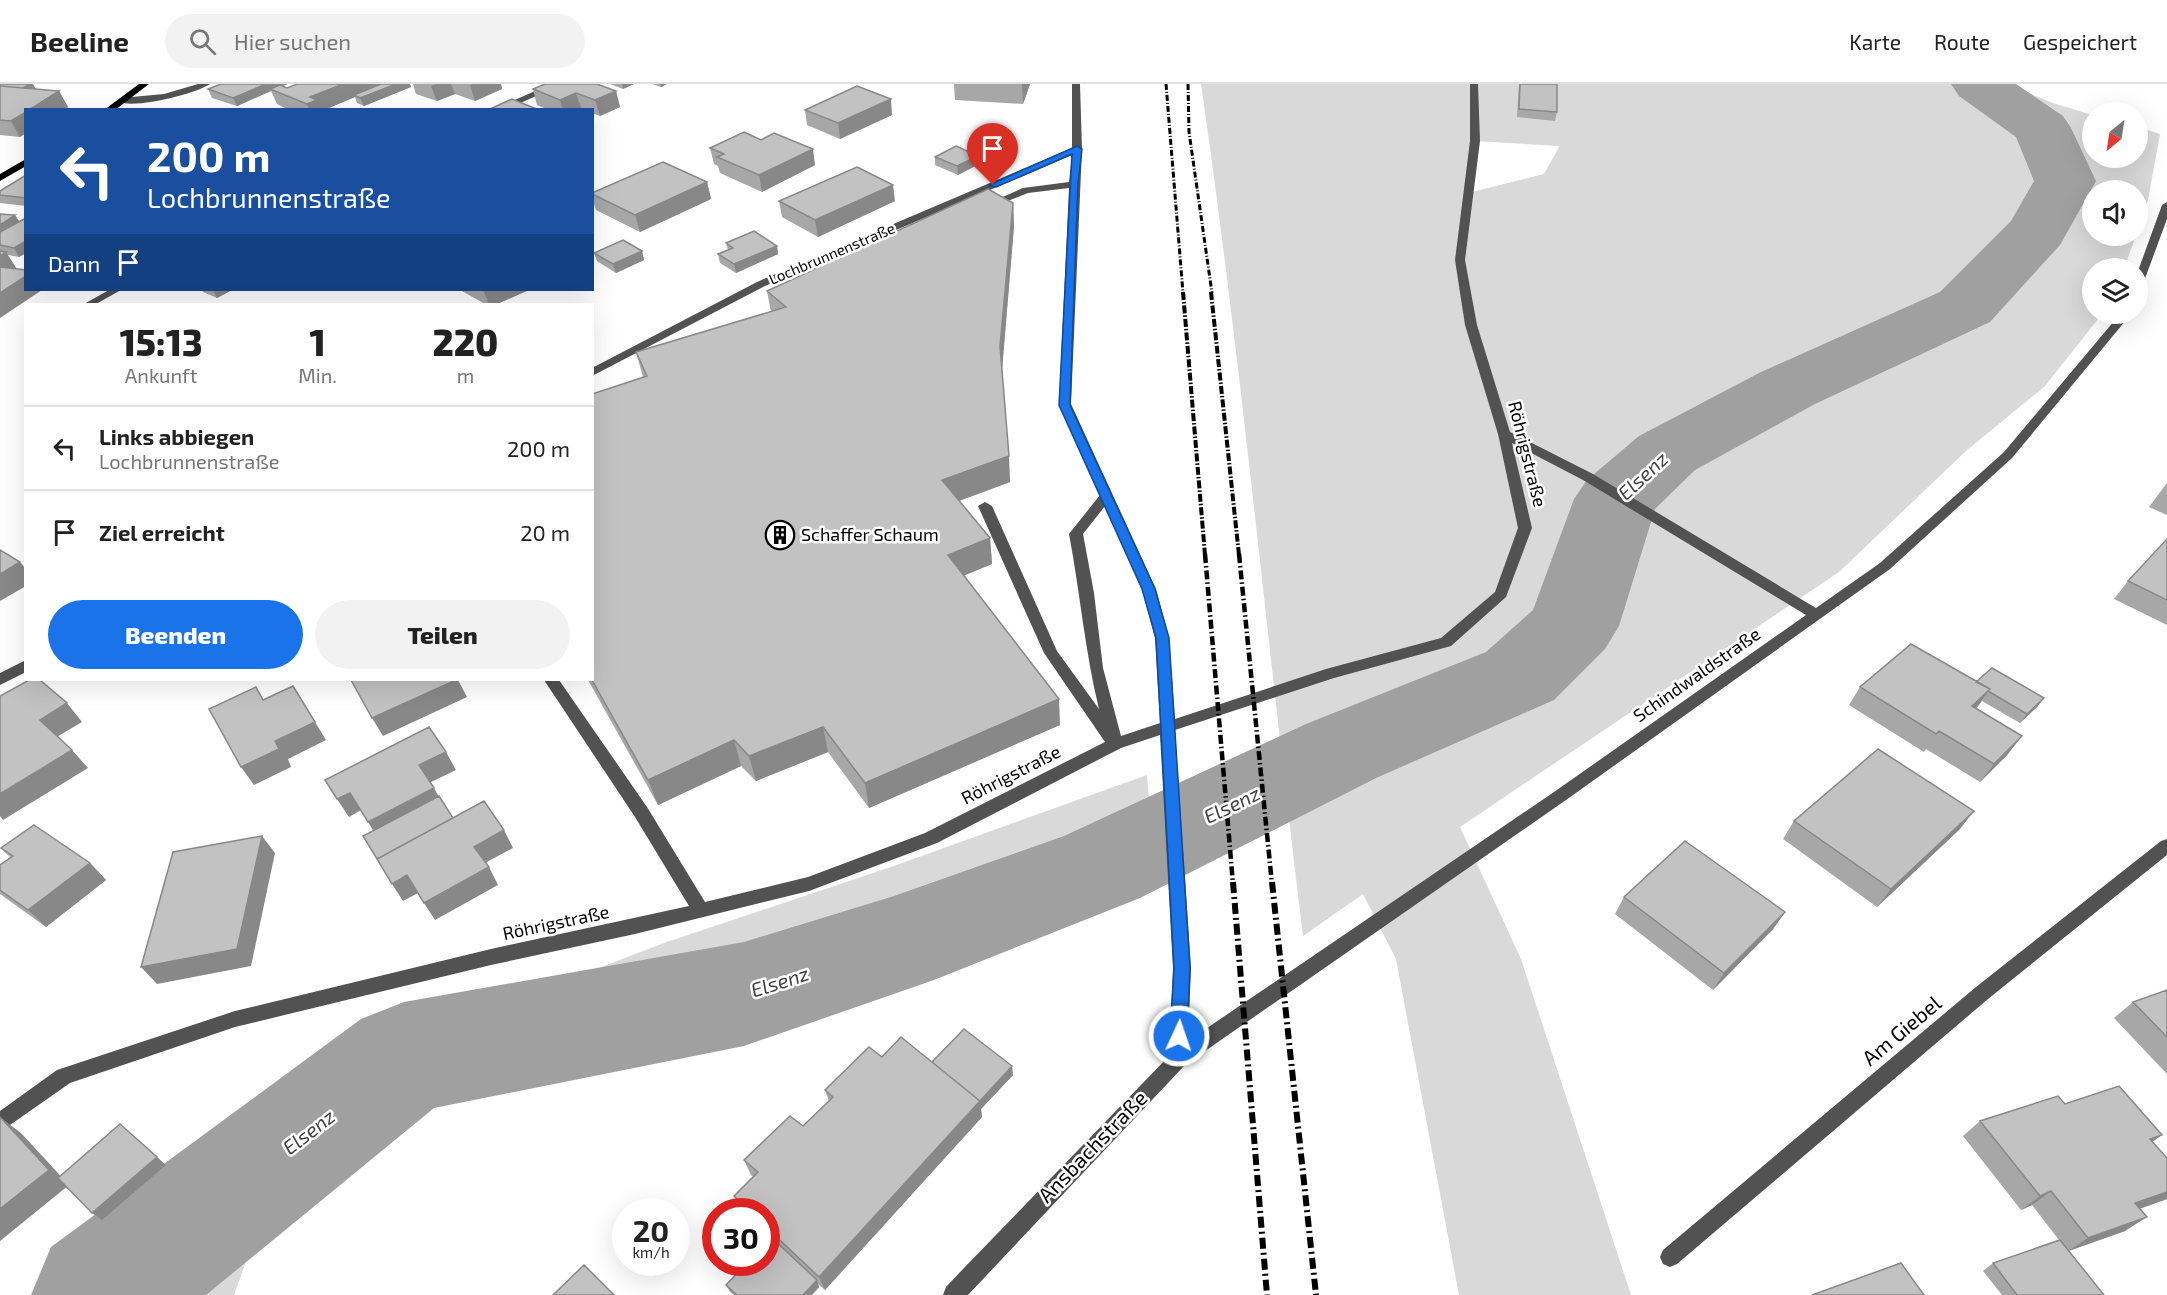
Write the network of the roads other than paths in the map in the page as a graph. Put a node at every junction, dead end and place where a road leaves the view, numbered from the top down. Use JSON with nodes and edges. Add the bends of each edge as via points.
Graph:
{"nodes":[{"id":1,"x":145,"y":84,"type":"edge"},
{"id":2,"x":206,"y":84,"type":"edge"},
{"id":3,"x":558,"y":84,"type":"edge"},
{"id":4,"x":1076,"y":84,"type":"edge"},
{"id":5,"x":1474,"y":84,"type":"edge"},
{"id":6,"x":121,"y":101,"type":"junction"},
{"id":7,"x":143,"y":101,"type":"junction"},
{"id":8,"x":111,"y":108,"type":"edge"},
{"id":9,"x":154,"y":108,"type":"edge"},
{"id":10,"x":501,"y":108,"type":"edge"},
{"id":11,"x":1077,"y":149,"type":"junction"},
{"id":12,"x":24,"y":163,"type":"edge"},
{"id":13,"x":0,"y":178,"type":"edge"},
{"id":14,"x":1074,"y":184,"type":"junction"},
{"id":15,"x":2167,"y":205,"type":"edge"},
{"id":16,"x":976,"y":211,"type":"edge"},
{"id":17,"x":2148,"y":258,"type":"edge"},
{"id":18,"x":115,"y":291,"type":"edge"},
{"id":19,"x":91,"y":303,"type":"edge"},
{"id":20,"x":2117,"y":324,"type":"edge"},
{"id":21,"x":594,"y":372,"type":"edge"},
{"id":22,"x":1504,"y":434,"type":"junction"},
{"id":23,"x":1106,"y":496,"type":"junction"},
{"id":24,"x":985,"y":506,"type":"dead end"},
{"id":25,"x":1816,"y":614,"type":"junction"},
{"id":26,"x":24,"y":666,"type":"edge"},
{"id":27,"x":0,"y":680,"type":"edge"},
{"id":28,"x":552,"y":681,"type":"edge"},
{"id":29,"x":1115,"y":744,"type":"junction"},
{"id":30,"x":2167,"y":846,"type":"edge"},
{"id":31,"x":702,"y":911,"type":"junction"},
{"id":32,"x":1244,"y":1012,"type":"joint"},
{"id":33,"x":1178,"y":1059,"type":"junction"},
{"id":34,"x":0,"y":1123,"type":"edge"},
{"id":35,"x":1670,"y":1257,"type":"dead end"},
{"id":36,"x":970,"y":1285,"type":"edge"},
{"id":37,"x":954,"y":1295,"type":"edge"}],
"edges":[{"from":1,"to":6,"type":"main road"},
{"from":2,"to":7,"type":"street"},
{"from":3,"to":10,"type":"street"},
{"from":4,"to":11,"type":"street"},
{"from":5,"to":22,"type":"street","name":"Röhrigstraße","via":[[1474,141],[1460,260],[1471,325]]},
{"from":6,"to":7,"type":"street"},
{"from":6,"to":8,"type":"main road"},
{"from":7,"to":9,"type":"street"},
{"from":11,"to":14,"type":"street"},
{"from":11,"to":21,"type":"street","name":"Lochbrunnenstraße","via":[[761,284]]},
{"from":12,"to":13,"type":"main road"},
{"from":14,"to":16,"type":"street","via":[[1026,190]]},
{"from":14,"to":23,"type":"street","via":[[1065,405]]},
{"from":15,"to":17,"type":"street"},
{"from":18,"to":19,"type":"street"},
{"from":20,"to":25,"type":"street","name":"Schindwaldstraße","via":[[2008,455],[1886,566]]},
{"from":22,"to":25,"type":"street","via":[[1588,477]]},
{"from":22,"to":29,"type":"street","name":"Röhrigstraße","via":[[1525,528],[1501,594],[1446,642],[1331,673]]},
{"from":23,"to":29,"type":"street","via":[[1076,534],[1096,668]]},
{"from":23,"to":33,"type":"street","via":[[1149,589],[1162,638],[1182,968]]},
{"from":24,"to":29,"type":"street","via":[[1051,653]]},
{"from":25,"to":32,"type":"street","name":"Schindwaldstraße","via":[[1560,796]]},
{"from":26,"to":27,"type":"street"},
{"from":28,"to":31,"type":"street","via":[[641,812]]},
{"from":29,"to":31,"type":"street","name":"Röhrigstraße","via":[[931,838],[809,884]]},
{"from":30,"to":35,"type":"street","name":"Am Giebel","via":[[1982,993]]},
{"from":31,"to":34,"type":"street","name":"Röhrigstraße","via":[[235,1019],[64,1076]]},
{"from":32,"to":33,"type":"street","name":"Ansbachstraße"},
{"from":33,"to":36,"type":"street","name":"Ansbachstraße"},
{"from":36,"to":37,"type":"street","name":"Ansbachstraße"}]}
